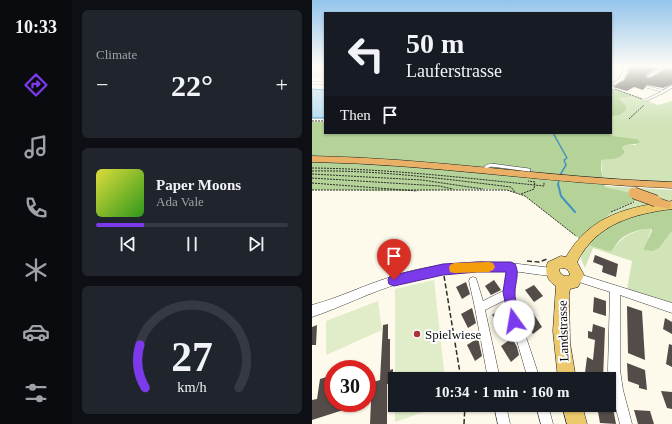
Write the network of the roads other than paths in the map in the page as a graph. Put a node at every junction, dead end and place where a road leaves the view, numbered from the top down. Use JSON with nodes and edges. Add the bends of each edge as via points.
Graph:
{"nodes":[{"id":1,"x":647,"y":86,"type":"dead end"},
{"id":2,"x":672,"y":86,"type":"edge"},
{"id":3,"x":662,"y":92,"type":"junction"},
{"id":4,"x":646,"y":100,"type":"road end"},
{"id":5,"x":312,"y":159,"type":"edge"},
{"id":6,"x":312,"y":163,"type":"edge"},
{"id":7,"x":484,"y":170,"type":"junction"},
{"id":8,"x":529,"y":170,"type":"dead end"},
{"id":9,"x":540,"y":180,"type":"junction"},
{"id":10,"x":579,"y":182,"type":"junction"},
{"id":11,"x":672,"y":187,"type":"edge"},
{"id":12,"x":665,"y":204,"type":"edge"},
{"id":13,"x":569,"y":264,"type":"junction"},
{"id":14,"x":511,"y":267,"type":"junction"},
{"id":15,"x":564,"y":277,"type":"junction"},
{"id":16,"x":473,"y":281,"type":"dead end"},
{"id":17,"x":615,"y":290,"type":"junction"},
{"id":18,"x":508,"y":292,"type":"junction"},
{"id":19,"x":480,"y":308,"type":"junction"},
{"id":20,"x":672,"y":308,"type":"edge"},
{"id":21,"x":312,"y":311,"type":"edge"},
{"id":22,"x":493,"y":372,"type":"edge"},
{"id":23,"x":532,"y":372,"type":"edge"},
{"id":24,"x":565,"y":372,"type":"edge"},
{"id":25,"x":501,"y":412,"type":"edge"},
{"id":26,"x":544,"y":412,"type":"edge"},
{"id":27,"x":574,"y":412,"type":"edge"},
{"id":28,"x":504,"y":424,"type":"edge"},
{"id":29,"x":547,"y":424,"type":"edge"},
{"id":30,"x":577,"y":424,"type":"edge"},
{"id":31,"x":626,"y":424,"type":"edge"}],
"edges":[{"from":1,"to":3,"type":"lane"},
{"from":2,"to":3,"type":"street"},
{"from":3,"to":4,"type":"lane"},
{"from":5,"to":7,"type":"highway","via":[[383,161]]},
{"from":6,"to":9,"type":"highway","via":[[398,165]]},
{"from":7,"to":8,"type":"lane","via":[[491,165]]},
{"from":7,"to":9,"type":"highway"},
{"from":9,"to":10,"type":"highway"},
{"from":9,"to":10,"type":"highway"},
{"from":10,"to":11,"type":"highway"},
{"from":10,"to":12,"type":"highway","bridge":true,"via":[[634,193]]},
{"from":12,"to":13,"type":"main road","via":[[616,218],[598,227],[583,240]]},
{"from":13,"to":15,"type":"main road","via":[[576,270]]},
{"from":13,"to":15,"type":"main road","via":[[563,262],[553,266]]},
{"from":14,"to":15,"type":"street"},
{"from":14,"to":18,"type":"street"},
{"from":14,"to":21,"type":"street","via":[[443,270],[396,280]]},
{"from":15,"to":17,"type":"street"},
{"from":15,"to":24,"type":"main road","name":"Landstrasse","via":[[560,318]]},
{"from":16,"to":19,"type":"street"},
{"from":17,"to":20,"type":"street"},
{"from":17,"to":31,"type":"street","via":[[614,370]]},
{"from":18,"to":19,"type":"street"},
{"from":18,"to":23,"type":"street","via":[[514,321]]},
{"from":19,"to":22,"type":"street"},
{"from":25,"to":28,"type":"street"},
{"from":26,"to":29,"type":"street"},
{"from":27,"to":30,"type":"main road"}]}
